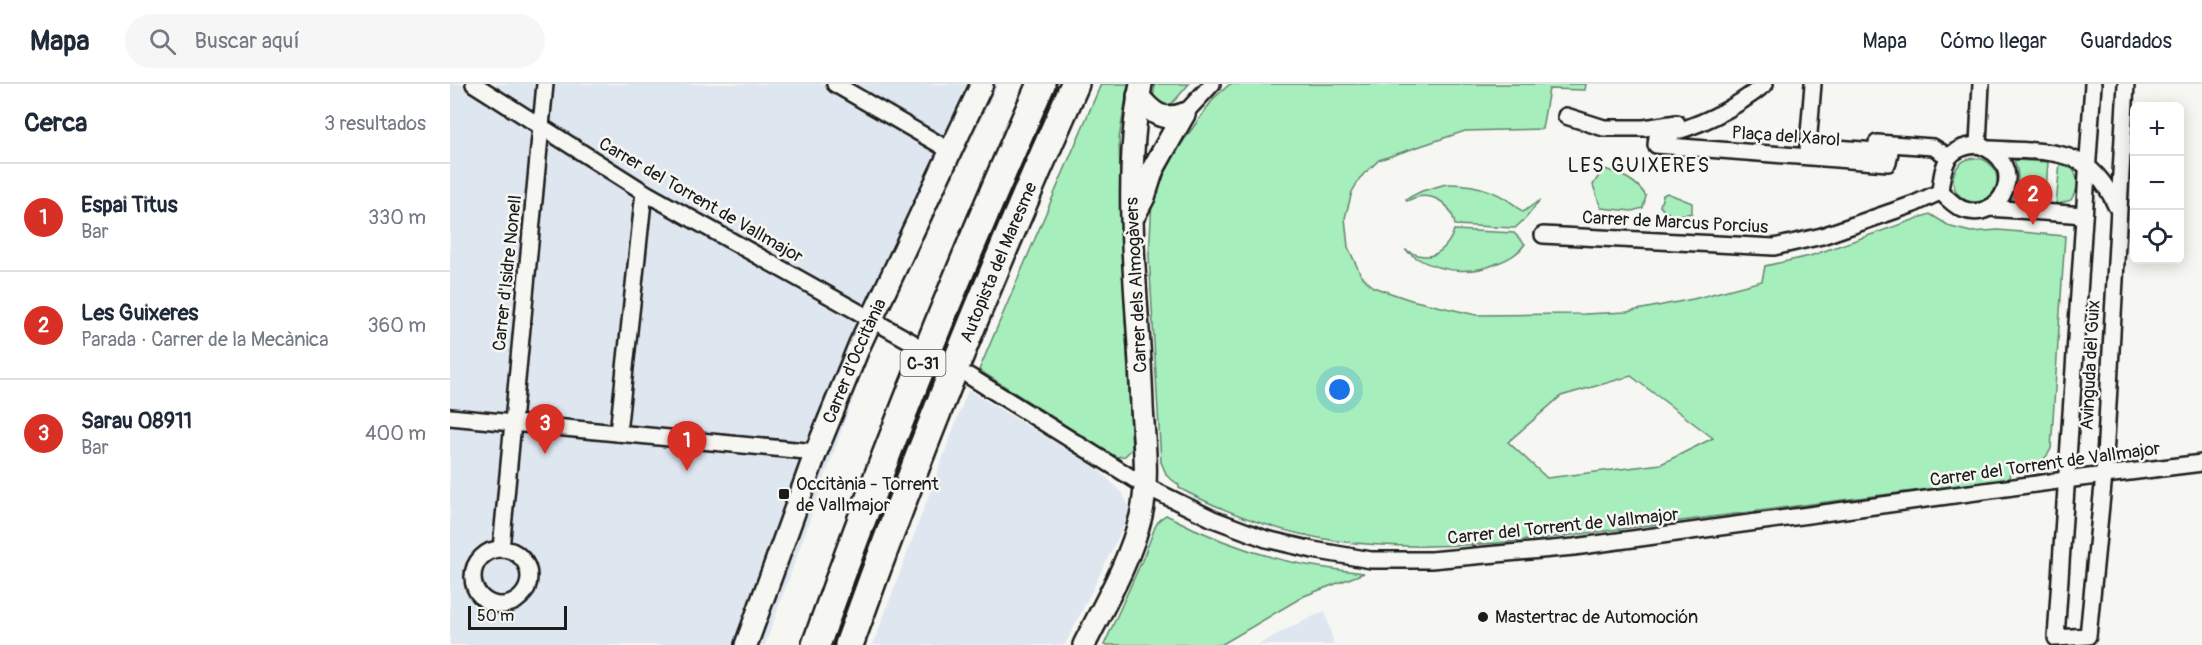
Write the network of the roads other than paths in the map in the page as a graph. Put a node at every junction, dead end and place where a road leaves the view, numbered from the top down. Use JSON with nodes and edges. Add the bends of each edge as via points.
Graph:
{"nodes":[{"id":1,"x":474,"y":84,"type":"edge"},
{"id":2,"x":545,"y":84,"type":"edge"},
{"id":3,"x":835,"y":84,"type":"edge"},
{"id":4,"x":981,"y":84,"type":"edge"},
{"id":5,"x":1041,"y":84,"type":"edge"},
{"id":6,"x":1075,"y":84,"type":"edge"},
{"id":7,"x":1212,"y":84,"type":"edge"},
{"id":8,"x":1750,"y":84,"type":"edge"},
{"id":9,"x":1765,"y":84,"type":"edge"},
{"id":10,"x":1813,"y":84,"type":"edge"},
{"id":11,"x":1822,"y":84,"type":"edge"},
{"id":12,"x":1981,"y":84,"type":"edge"},
{"id":13,"x":2093,"y":84,"type":"edge"},
{"id":14,"x":2126,"y":84,"type":"edge"},
{"id":15,"x":1140,"y":90,"type":"edge"},
{"id":16,"x":1184,"y":114,"type":"junction"},
{"id":17,"x":1566,"y":116,"type":"dead end"},
{"id":18,"x":541,"y":128,"type":"junction"},
{"id":19,"x":1984,"y":148,"type":"junction"},
{"id":20,"x":949,"y":150,"type":"junction"},
{"id":21,"x":1949,"y":157,"type":"junction"},
{"id":22,"x":2088,"y":166,"type":"junction"},
{"id":23,"x":644,"y":192,"type":"junction"},
{"id":24,"x":1940,"y":192,"type":"junction"},
{"id":25,"x":1989,"y":208,"type":"junction"},
{"id":26,"x":2118,"y":209,"type":"junction"},
{"id":27,"x":2084,"y":215,"type":"junction"},
{"id":28,"x":1132,"y":220,"type":"junction"},
{"id":29,"x":1543,"y":235,"type":"dead end"},
{"id":30,"x":870,"y":320,"type":"junction"},
{"id":31,"x":912,"y":342,"type":"dead end"},
{"id":32,"x":969,"y":376,"type":"dead end"},
{"id":33,"x":450,"y":417,"type":"edge"},
{"id":34,"x":512,"y":423,"type":"junction"},
{"id":35,"x":618,"y":433,"type":"junction"},
{"id":36,"x":816,"y":452,"type":"junction"},
{"id":37,"x":2202,"y":463,"type":"edge"},
{"id":38,"x":2104,"y":475,"type":"junction"},
{"id":39,"x":2065,"y":480,"type":"junction"},
{"id":40,"x":1145,"y":486,"type":"junction"},
{"id":41,"x":501,"y":549,"type":"dead end"},
{"id":42,"x":746,"y":645,"type":"edge"},
{"id":43,"x":816,"y":645,"type":"edge"},
{"id":44,"x":849,"y":645,"type":"edge"},
{"id":45,"x":1084,"y":645,"type":"edge"}],
"edges":[{"from":1,"to":18,"type":"street","name":"Carrer del Torrent de Vallmajor"},
{"from":2,"to":18,"type":"street","name":"Carrer d'Isidre Nonell"},
{"from":3,"to":20,"type":"street"},
{"from":4,"to":20,"type":"street","name":"Carrer d'Occitània"},
{"from":5,"to":43,"type":"highway","name":"Autopista del Maresme","number":"C-31","via":[[977,228],[859,523]]},
{"from":6,"to":44,"type":"highway","name":"Autopista del Maresme","number":"C-31","via":[[1012,227],[888,535]]},
{"from":7,"to":16,"type":"street"},
{"from":8,"to":17,"type":"street","via":[[1708,113],[1678,123],[1604,128]]},
{"from":9,"to":10,"type":"street","name":"Plaça del Xarol","via":[[1712,119],[1657,137],[1656,145],[1888,163],[1890,152],[1808,146]]},
{"from":11,"to":21,"type":"street","via":[[1819,139],[1933,147]]},
{"from":12,"to":19,"type":"street"},
{"from":13,"to":22,"type":"street","name":"Avinguda del Guix"},
{"from":14,"to":26,"type":"street","name":"Avinguda del Guix"},
{"from":15,"to":16,"type":"street","via":[[1156,115],[1172,118]]},
{"from":15,"to":28,"type":"street","name":"Carrer dels Almogàvers","via":[[1131,159]]},
{"from":16,"to":28,"type":"street","via":[[1153,169]]},
{"from":18,"to":23,"type":"street","name":"Carrer del Torrent de Vallmajor"},
{"from":18,"to":34,"type":"street","name":"Carrer d'Isidre Nonell"},
{"from":19,"to":21,"type":"street","via":[[1967,146]]},
{"from":19,"to":22,"type":"street","via":[[2067,155]]},
{"from":19,"to":25,"type":"street","via":[[2000,157],[2007,179],[1999,201]]},
{"from":20,"to":30,"type":"street","name":"Carrer d'Occitània"},
{"from":21,"to":24,"type":"street","via":[[1942,172]]},
{"from":22,"to":26,"type":"street","via":[[2108,187]]},
{"from":22,"to":27,"type":"street","name":"Avinguda del Guix"},
{"from":23,"to":30,"type":"street","name":"Carrer del Torrent de Vallmajor"},
{"from":23,"to":35,"type":"street"},
{"from":24,"to":25,"type":"street","via":[[1962,209]]},
{"from":24,"to":29,"type":"street","name":"Carrer de Marcus Porcius","via":[[1822,236],[1774,247]]},
{"from":25,"to":27,"type":"street"},
{"from":26,"to":38,"type":"street","name":"Avinguda del Guix"},
{"from":27,"to":39,"type":"street","name":"Avinguda del Guix"},
{"from":28,"to":40,"type":"street","name":"Carrer dels Almogàvers"},
{"from":30,"to":31,"type":"street","name":"Carrer del Torrent de Vallmajor"},
{"from":30,"to":36,"type":"street","name":"Carrer d'Occitània"},
{"from":32,"to":40,"type":"street","name":"Carrer del Torrent de Vallmajor"},
{"from":33,"to":34,"type":"street"},
{"from":34,"to":35,"type":"street"},
{"from":34,"to":41,"type":"street","name":"Carrer d'Isidre Nonell"},
{"from":35,"to":36,"type":"street"},
{"from":36,"to":42,"type":"street","name":"Carrer d'Occitània"},
{"from":37,"to":38,"type":"street","name":"Carrer del Torrent de Vallmajor"},
{"from":38,"to":39,"type":"street","name":"Carrer del Torrent de Vallmajor"},
{"from":38,"to":39,"type":"street","name":"Avinguda del Guix","via":[[2088,636],[2056,638]]},
{"from":39,"to":40,"type":"street","name":"Carrer del Torrent de Vallmajor","via":[[1574,547],[1431,560],[1371,560],[1266,539]]},
{"from":40,"to":45,"type":"street","name":"Carrer dels Almogàvers","via":[[1141,516],[1120,573]]}]}
